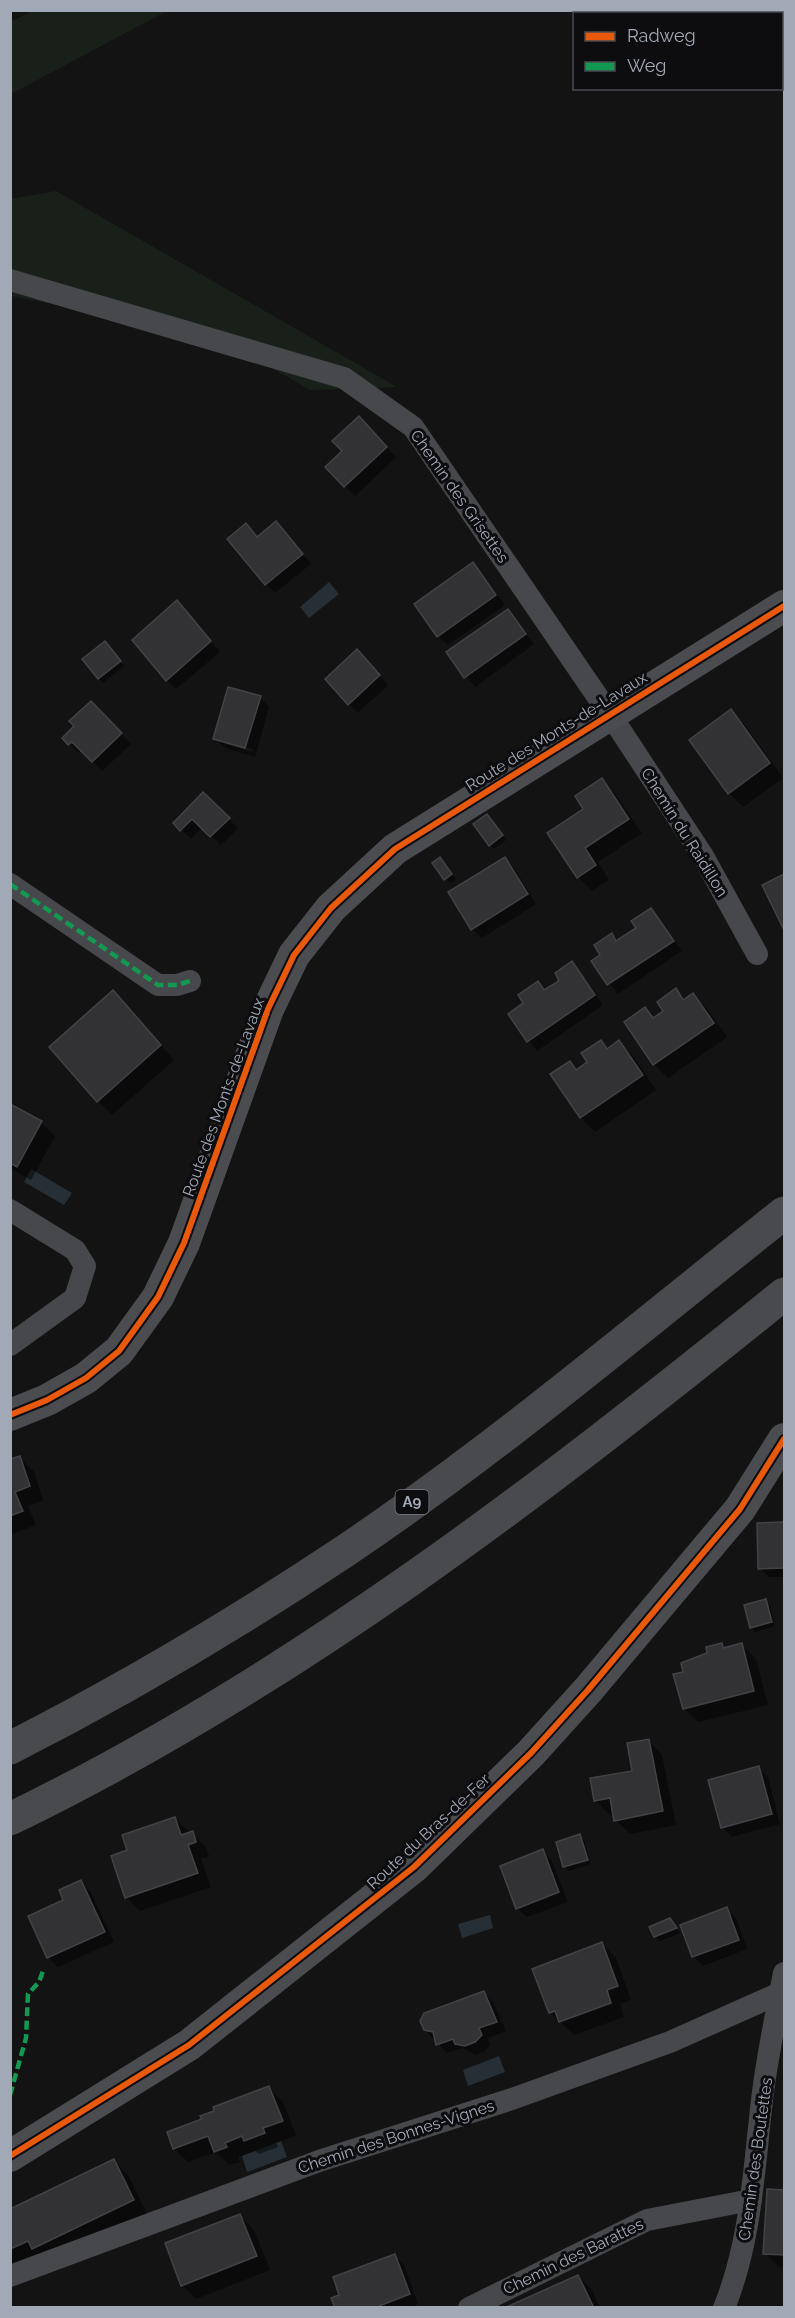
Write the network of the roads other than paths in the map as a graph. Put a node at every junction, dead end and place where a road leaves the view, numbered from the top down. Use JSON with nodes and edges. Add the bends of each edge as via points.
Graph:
{"nodes":[{"id":1,"x":10,"y":280,"type":"edge"},
{"id":2,"x":784,"y":606,"type":"edge"},
{"id":3,"x":609,"y":713,"type":"junction"},
{"id":4,"x":10,"y":884,"type":"edge"},
{"id":5,"x":757,"y":954,"type":"dead end"},
{"id":6,"x":190,"y":981,"type":"dead end"},
{"id":7,"x":10,"y":1210,"type":"edge"},
{"id":8,"x":784,"y":1213,"type":"edge"},
{"id":9,"x":784,"y":1294,"type":"edge"},
{"id":10,"x":10,"y":1345,"type":"edge"},
{"id":11,"x":10,"y":1414,"type":"edge"},
{"id":12,"x":784,"y":1439,"type":"edge"},
{"id":13,"x":10,"y":1748,"type":"edge"},
{"id":14,"x":10,"y":1819,"type":"edge"},
{"id":15,"x":782,"y":1983,"type":"edge"},
{"id":16,"x":10,"y":2156,"type":"edge"},
{"id":17,"x":751,"y":2200,"type":"junction"},
{"id":18,"x":10,"y":2276,"type":"edge"},
{"id":19,"x":469,"y":2307,"type":"edge"},
{"id":20,"x":724,"y":2307,"type":"edge"}],
"edges":[{"from":1,"to":3,"type":"street","name":"Chemin des Grisettes","via":[[344,378],[413,427]]},
{"from":2,"to":3,"type":"street","name":"Route des Monts-de-Lavaux"},
{"from":3,"to":5,"type":"street","name":"Chemin du Raidillon","via":[[703,856]]},
{"from":3,"to":11,"type":"street","name":"Route des Monts-de-Lavaux","via":[[395,849],[331,908],[294,955],[268,1009],[184,1244],[158,1297],[119,1351],[86,1378],[47,1400]]},
{"from":4,"to":6,"type":"street","via":[[158,985]]},
{"from":7,"to":10,"type":"street","via":[[75,1250],[85,1266],[75,1298]]},
{"from":8,"to":13,"type":"highway","number":"A9","via":[[484,1449],[347,1550],[212,1637]]},
{"from":9,"to":14,"type":"highway","via":[[610,1434],[417,1577],[232,1698]]},
{"from":12,"to":16,"type":"street","name":"Route du Bras-de-Fer","via":[[740,1509],[588,1690],[531,1753],[414,1867],[189,2045]]},
{"from":15,"to":17,"type":"street","name":"Chemin des Boutettes"},
{"from":15,"to":18,"type":"street","name":"Chemin des Bonnes-Vignes","via":[[670,2042],[512,2099],[319,2161]]},
{"from":17,"to":19,"type":"street","name":"Chemin des Barattes","via":[[647,2220]]},
{"from":17,"to":20,"type":"street","name":"Chemin des Boutettes","via":[[738,2275]]}]}
